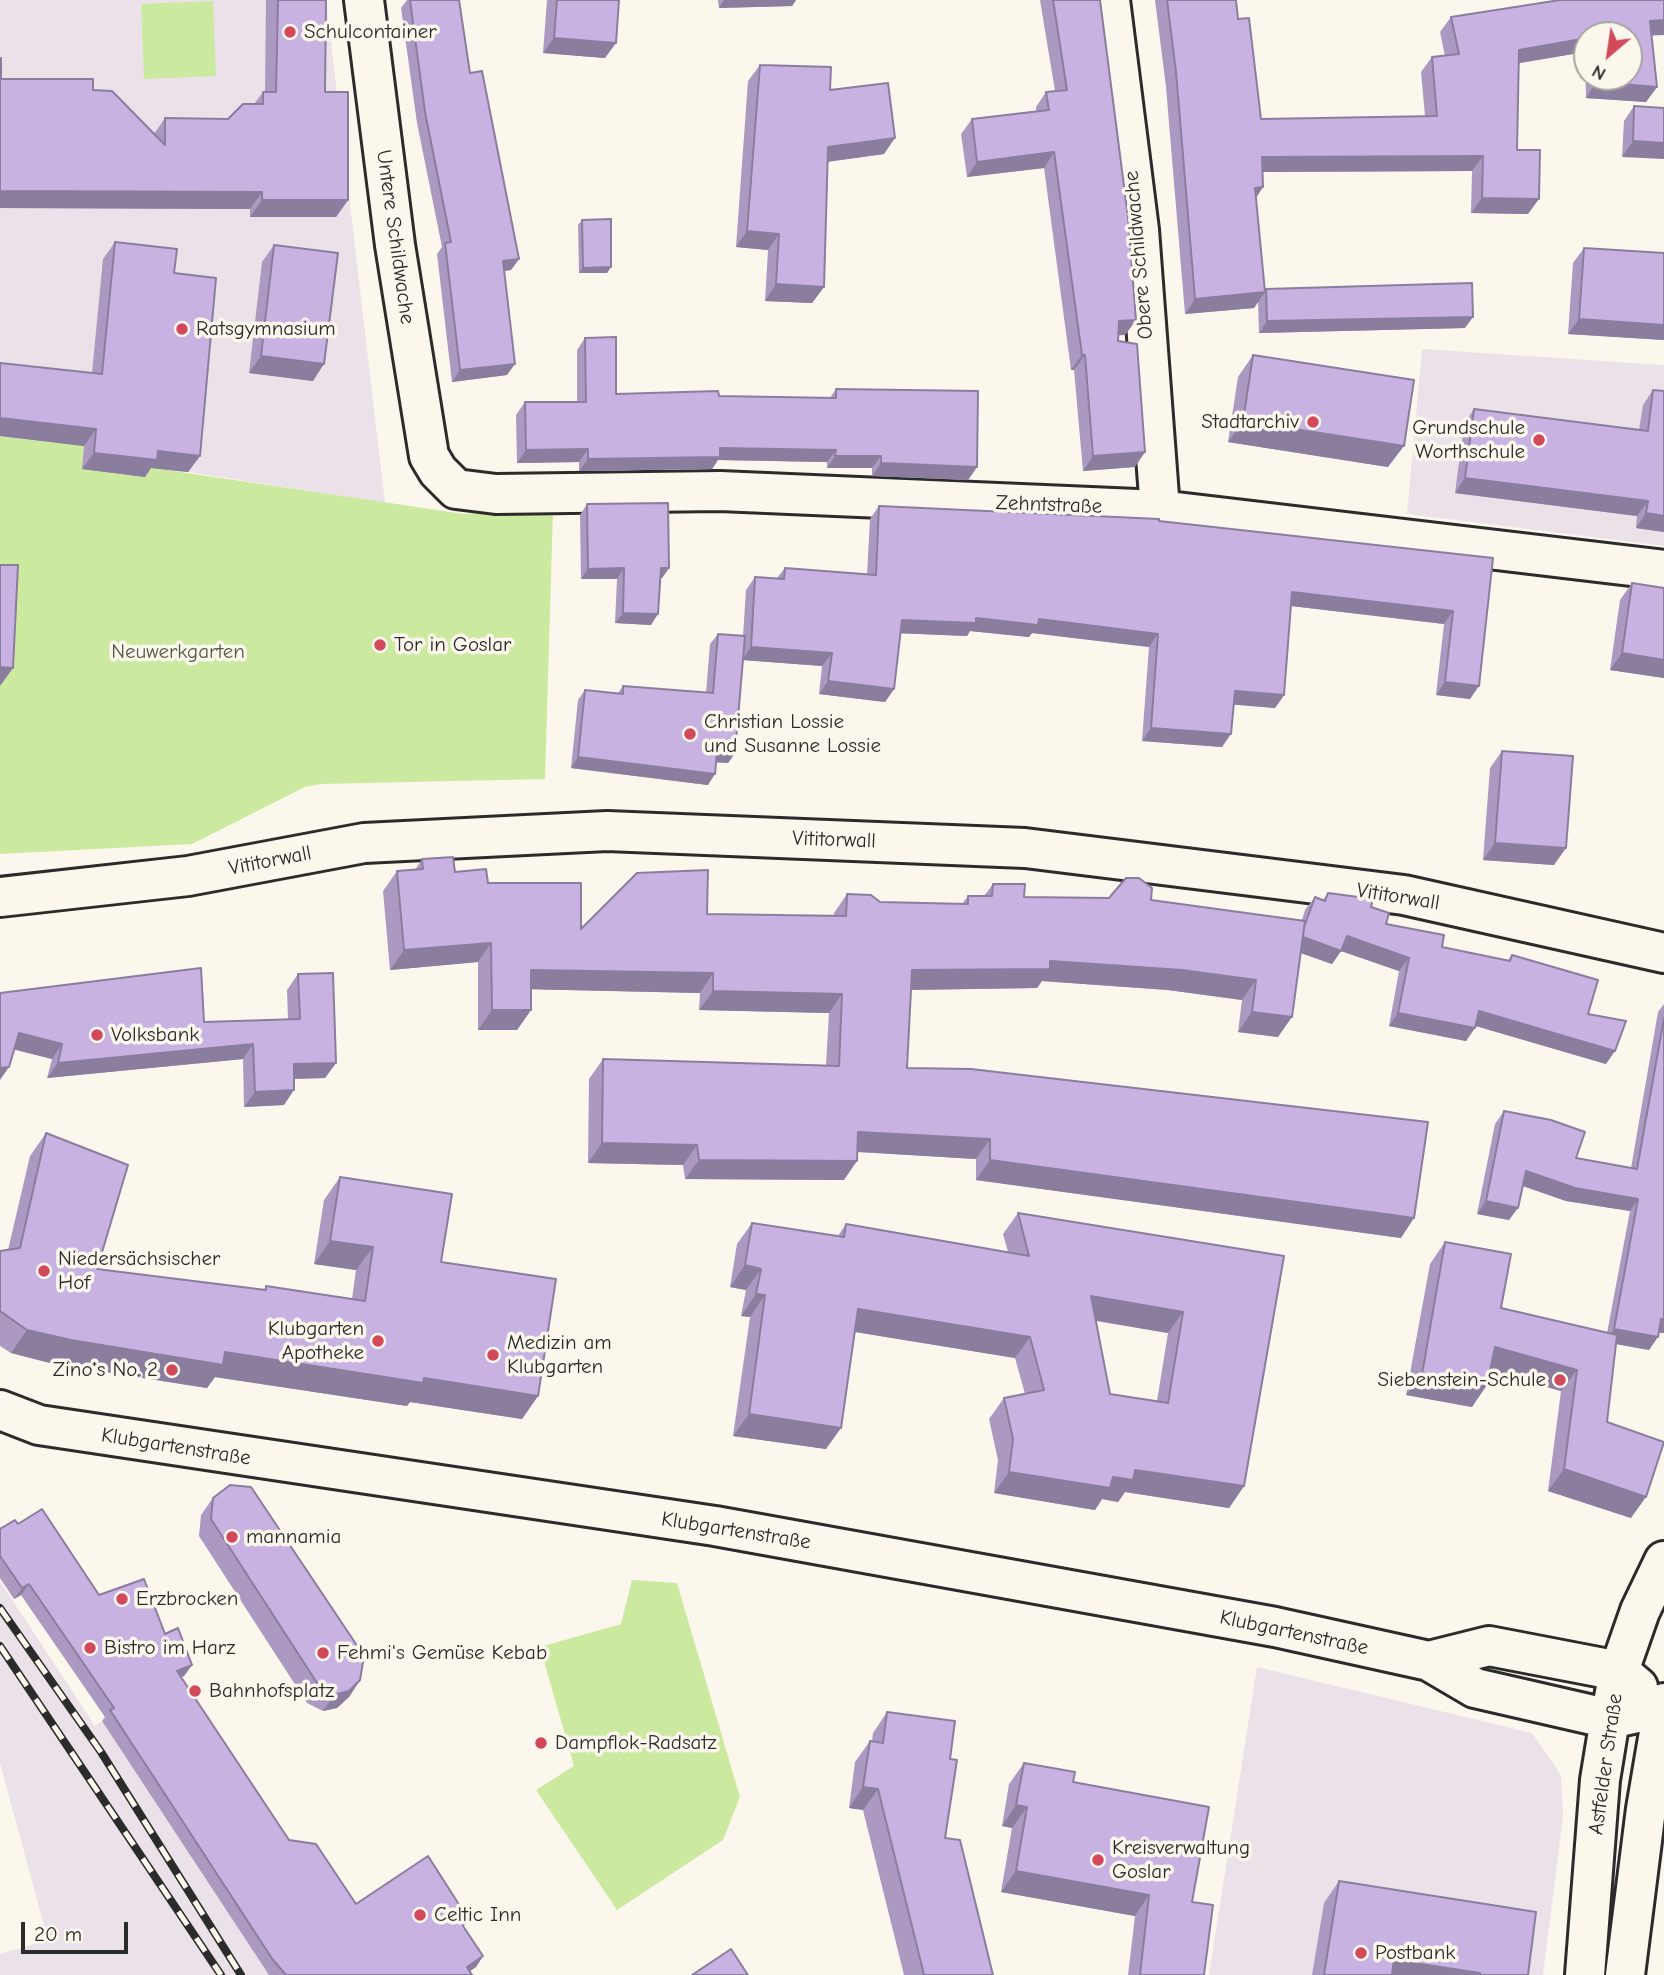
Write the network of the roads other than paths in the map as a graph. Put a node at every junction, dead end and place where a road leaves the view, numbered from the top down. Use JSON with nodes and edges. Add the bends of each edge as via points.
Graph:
{"nodes":[{"id":1,"x":364,"y":0,"type":"edge"},
{"id":2,"x":1110,"y":0,"type":"edge"},
{"id":3,"x":438,"y":471,"type":"joint"},
{"id":4,"x":1160,"y":510,"type":"junction"},
{"id":5,"x":1664,"y":570,"type":"edge"},
{"id":6,"x":0,"y":897,"type":"edge"},
{"id":7,"x":1664,"y":953,"type":"edge"},
{"id":8,"x":0,"y":1410,"type":"edge"},
{"id":9,"x":1664,"y":1561,"type":"edge"},
{"id":10,"x":1429,"y":1661,"type":"junction"},
{"id":11,"x":1619,"y":1671,"type":"junction"},
{"id":12,"x":1664,"y":1706,"type":"edge"},
{"id":13,"x":1610,"y":1719,"type":"junction"},
{"id":14,"x":1585,"y":1975,"type":"edge"},
{"id":15,"x":1625,"y":1975,"type":"edge"}],
"edges":[{"from":1,"to":3,"type":"street","name":"Untere Schildwache","via":[[395,245],[429,456]]},
{"from":2,"to":4,"type":"street","name":"Obere Schildwache","via":[[1139,230]]},
{"from":3,"to":4,"type":"street","name":"Zehntstraße","via":[[456,489],[496,494],[720,491]]},
{"from":4,"to":5,"type":"street","name":"Zehntstraße"},
{"from":6,"to":7,"type":"street","name":"Vititorwall","via":[[188,876],[364,843],[607,831],[1025,848],[1404,895]]},
{"from":8,"to":10,"type":"street","name":"Klubgartenstraße","via":[[39,1425],[715,1526],[1275,1627]]},
{"from":9,"to":11,"type":"street","name":"Astfelder Straße"},
{"from":10,"to":11,"type":"street","name":"Klubgartenstraße","via":[[1489,1646]]},
{"from":10,"to":13,"type":"street","name":"Klubgartenstraße","via":[[1475,1688]]},
{"from":11,"to":12,"type":"street"},
{"from":11,"to":13,"type":"street","name":"Astfelder Straße"},
{"from":12,"to":13,"type":"street"},
{"from":12,"to":15,"type":"street"},
{"from":13,"to":14,"type":"street","name":"Astfelder Straße","via":[[1600,1780]]}]}
